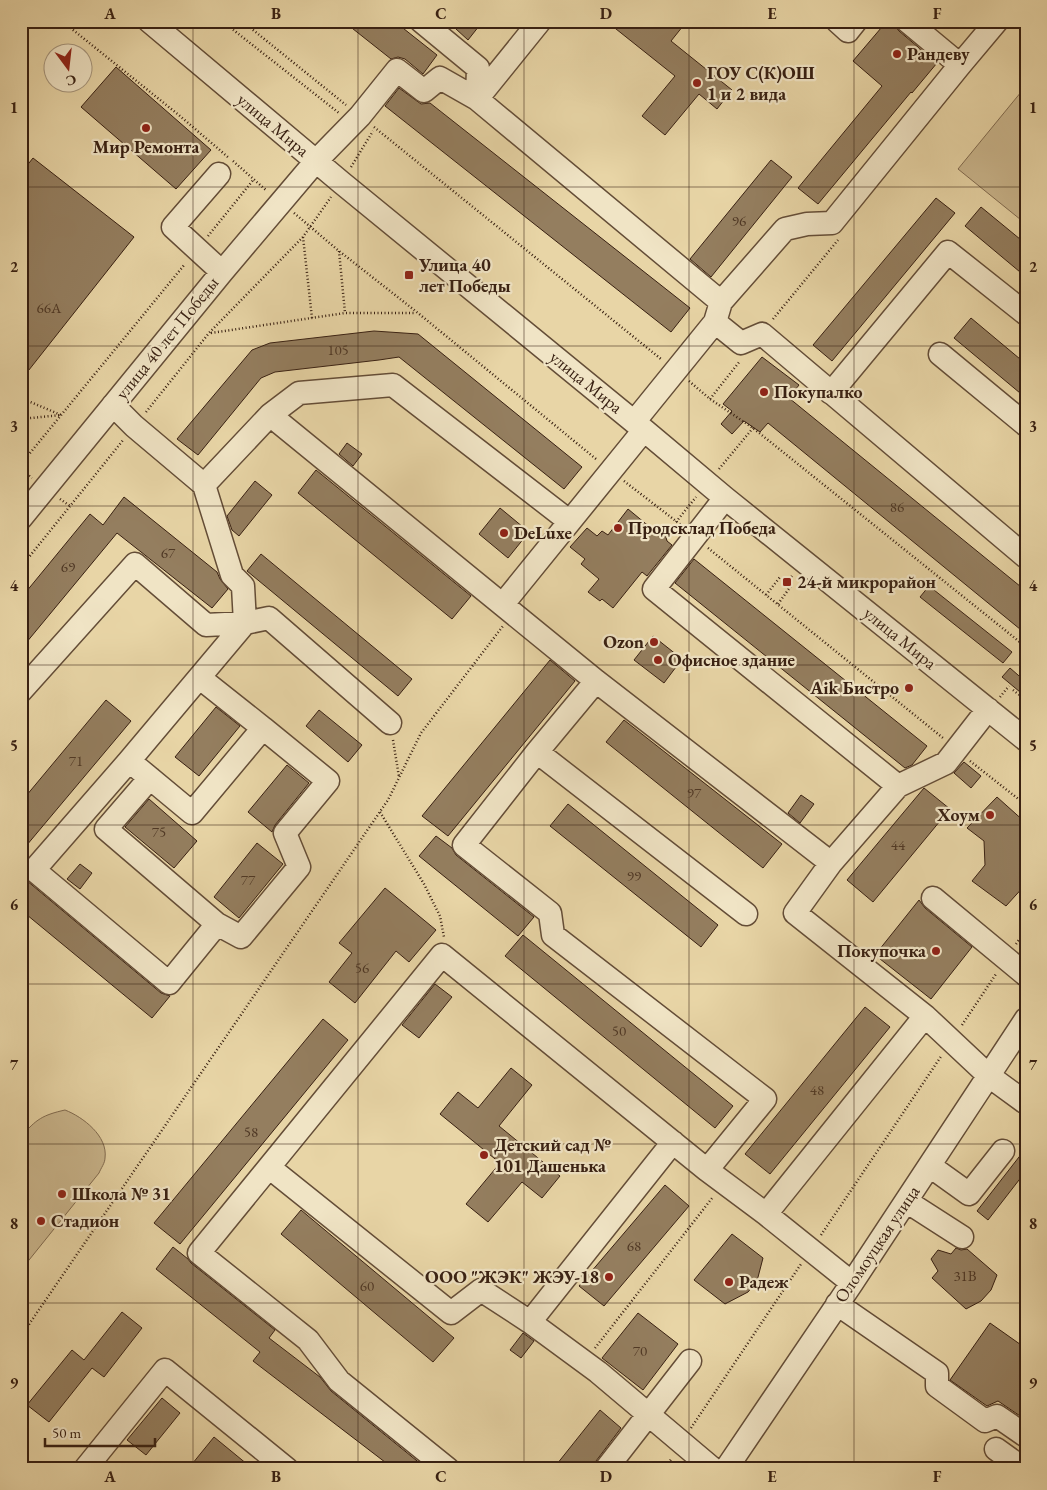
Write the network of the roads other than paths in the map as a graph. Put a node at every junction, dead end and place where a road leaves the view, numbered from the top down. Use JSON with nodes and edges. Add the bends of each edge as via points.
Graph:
{"nodes":[{"id":1,"x":149,"y":21,"type":"edge"},
{"id":2,"x":421,"y":21,"type":"edge"},
{"id":3,"x":540,"y":21,"type":"edge"},
{"id":4,"x":837,"y":21,"type":"edge"},
{"id":5,"x":856,"y":21,"type":"edge"},
{"id":6,"x":907,"y":21,"type":"edge"},
{"id":7,"x":997,"y":21,"type":"edge"},
{"id":8,"x":458,"y":52,"type":"junction"},
{"id":9,"x":960,"y":64,"type":"junction"},
{"id":10,"x":440,"y":78,"type":"junction"},
{"id":11,"x":477,"y":99,"type":"junction"},
{"id":12,"x":316,"y":161,"type":"junction"},
{"id":13,"x":219,"y":174,"type":"dead end"},
{"id":14,"x":222,"y":272,"type":"junction"},
{"id":15,"x":718,"y":312,"type":"junction"},
{"id":16,"x":1026,"y":314,"type":"edge"},
{"id":17,"x":940,"y":354,"type":"dead end"},
{"id":18,"x":831,"y":393,"type":"junction"},
{"id":19,"x":113,"y":405,"type":"junction"},
{"id":20,"x":270,"y":415,"type":"junction"},
{"id":21,"x":1026,"y":425,"type":"edge"},
{"id":22,"x":639,"y":426,"type":"junction"},
{"id":23,"x":204,"y":485,"type":"junction"},
{"id":24,"x":726,"y":498,"type":"junction"},
{"id":25,"x":23,"y":513,"type":"edge"},
{"id":26,"x":570,"y":521,"type":"junction"},
{"id":27,"x":1026,"y":557,"type":"edge"},
{"id":28,"x":508,"y":608,"type":"junction"},
{"id":29,"x":245,"y":623,"type":"junction"},
{"id":30,"x":200,"y":678,"type":"junction"},
{"id":31,"x":596,"y":681,"type":"junction"},
{"id":32,"x":21,"y":691,"type":"edge"},
{"id":33,"x":988,"y":709,"type":"junction"},
{"id":34,"x":390,"y":723,"type":"road end"},
{"id":35,"x":263,"y":728,"type":"junction"},
{"id":36,"x":1026,"y":740,"type":"edge"},
{"id":37,"x":537,"y":752,"type":"junction"},
{"id":38,"x":129,"y":761,"type":"junction"},
{"id":39,"x":150,"y":778,"type":"junction"},
{"id":40,"x":898,"y":786,"type":"junction"},
{"id":41,"x":831,"y":863,"type":"junction"},
{"id":42,"x":933,"y":898,"type":"dead end"},
{"id":43,"x":746,"y":914,"type":"dead end"},
{"id":44,"x":217,"y":924,"type":"junction"},
{"id":45,"x":1026,"y":975,"type":"edge"},
{"id":46,"x":926,"y":1016,"type":"junction"},
{"id":47,"x":1026,"y":1019,"type":"edge"},
{"id":48,"x":989,"y":1076,"type":"junction"},
{"id":49,"x":1026,"y":1103,"type":"edge"},
{"id":50,"x":673,"y":1142,"type":"junction"},
{"id":51,"x":1003,"y":1151,"type":"dead end"},
{"id":52,"x":930,"y":1166,"type":"junction"},
{"id":53,"x":270,"y":1168,"type":"junction"},
{"id":54,"x":716,"y":1176,"type":"junction"},
{"id":55,"x":906,"y":1201,"type":"junction"},
{"id":56,"x":766,"y":1214,"type":"junction"},
{"id":57,"x":962,"y":1237,"type":"dead end"},
{"id":58,"x":852,"y":1283,"type":"junction"},
{"id":59,"x":837,"y":1304,"type":"junction"},
{"id":60,"x":530,"y":1322,"type":"junction"},
{"id":61,"x":690,"y":1361,"type":"dead end"},
{"id":62,"x":648,"y":1414,"type":"junction"},
{"id":63,"x":1026,"y":1436,"type":"edge"},
{"id":64,"x":996,"y":1449,"type":"dead end"},
{"id":65,"x":728,"y":1467,"type":"edge"},
{"id":66,"x":85,"y":1469,"type":"edge"},
{"id":67,"x":288,"y":1469,"type":"edge"},
{"id":68,"x":448,"y":1469,"type":"edge"},
{"id":69,"x":606,"y":1469,"type":"edge"},
{"id":70,"x":1024,"y":1469,"type":"edge"}],
"edges":[{"from":1,"to":12,"type":"street","name":"улица Мира"},
{"from":2,"to":8,"type":"street"},
{"from":3,"to":11,"type":"street"},
{"from":4,"to":5,"type":"street","via":[[848,31]]},
{"from":6,"to":9,"type":"street"},
{"from":7,"to":9,"type":"street"},
{"from":8,"to":10,"type":"street"},
{"from":8,"to":11,"type":"street","via":[[478,68]]},
{"from":9,"to":15,"type":"street","via":[[832,223],[785,229]]},
{"from":10,"to":11,"type":"street"},
{"from":10,"to":12,"type":"street","name":"улица 40 лет Победы","via":[[424,90],[397,70],[356,120]]},
{"from":11,"to":15,"type":"street"},
{"from":12,"to":14,"type":"street","name":"улица 40 лет Победы"},
{"from":12,"to":22,"type":"street","name":"улица Мира"},
{"from":13,"to":14,"type":"street","via":[[173,227]]},
{"from":14,"to":19,"type":"street","name":"улица 40 лет Победы"},
{"from":15,"to":18,"type":"street","via":[[741,343],[762,334]]},
{"from":15,"to":22,"type":"street"},
{"from":16,"to":18,"type":"street","via":[[948,252]]},
{"from":17,"to":21,"type":"street"},
{"from":18,"to":27,"type":"street"},
{"from":19,"to":23,"type":"street"},
{"from":19,"to":25,"type":"street","name":"улица 40 лет Победы"},
{"from":20,"to":23,"type":"street"},
{"from":20,"to":26,"type":"street","via":[[300,393],[393,385]]},
{"from":20,"to":28,"type":"street"},
{"from":22,"to":24,"type":"street","name":"улица Мира"},
{"from":22,"to":26,"type":"street"},
{"from":23,"to":29,"type":"street","via":[[232,575],[243,586]]},
{"from":24,"to":33,"type":"street","name":"улица Мира"},
{"from":24,"to":40,"type":"street","via":[[654,589]]},
{"from":26,"to":28,"type":"street"},
{"from":28,"to":31,"type":"street"},
{"from":29,"to":30,"type":"street"},
{"from":29,"to":32,"type":"street","via":[[206,625],[135,564]]},
{"from":29,"to":34,"type":"street","via":[[269,618]]},
{"from":30,"to":35,"type":"street"},
{"from":30,"to":38,"type":"street"},
{"from":31,"to":37,"type":"street"},
{"from":31,"to":41,"type":"street"},
{"from":33,"to":36,"type":"street","name":"улица Мира"},
{"from":33,"to":40,"type":"street","via":[[946,763]]},
{"from":35,"to":39,"type":"street","via":[[192,812]]},
{"from":35,"to":44,"type":"street","via":[[328,781],[285,833],[299,867],[241,937]]},
{"from":37,"to":43,"type":"street"},
{"from":37,"to":54,"type":"street","via":[[464,845],[550,913],[552,935],[765,1099]]},
{"from":38,"to":39,"type":"street"},
{"from":38,"to":44,"type":"street","via":[[34,870],[169,983]]},
{"from":39,"to":44,"type":"street","via":[[106,829]]},
{"from":40,"to":41,"type":"street"},
{"from":41,"to":46,"type":"street","via":[[795,913]]},
{"from":42,"to":45,"type":"street"},
{"from":46,"to":48,"type":"street"},
{"from":46,"to":56,"type":"street"},
{"from":47,"to":48,"type":"street","name":"Оломоуцкая улица"},
{"from":48,"to":49,"type":"street"},
{"from":48,"to":52,"type":"street","name":"Оломоуцкая улица"},
{"from":50,"to":53,"type":"street","via":[[442,955]]},
{"from":50,"to":54,"type":"street"},
{"from":50,"to":60,"type":"street"},
{"from":51,"to":52,"type":"street","via":[[969,1194]]},
{"from":52,"to":55,"type":"street","name":"Оломоуцкая улица"},
{"from":53,"to":60,"type":"street","via":[[451,1313],[481,1290]]},
{"from":53,"to":68,"type":"street","via":[[199,1253],[308,1340],[339,1381]]},
{"from":54,"to":56,"type":"street"},
{"from":55,"to":57,"type":"street"},
{"from":55,"to":58,"type":"street","name":"Оломоуцкая улица"},
{"from":56,"to":58,"type":"street"},
{"from":58,"to":59,"type":"street","name":"Оломоуцкая улица"},
{"from":59,"to":63,"type":"street","via":[[937,1373],[937,1386],[985,1421],[997,1416]]},
{"from":59,"to":65,"type":"street","name":"Оломоуцкая улица"},
{"from":60,"to":62,"type":"street"},
{"from":61,"to":62,"type":"street"},
{"from":62,"to":65,"type":"street","via":[[682,1442]]},
{"from":62,"to":69,"type":"street"},
{"from":64,"to":70,"type":"street"},
{"from":66,"to":67,"type":"street","via":[[165,1370]]}]}
